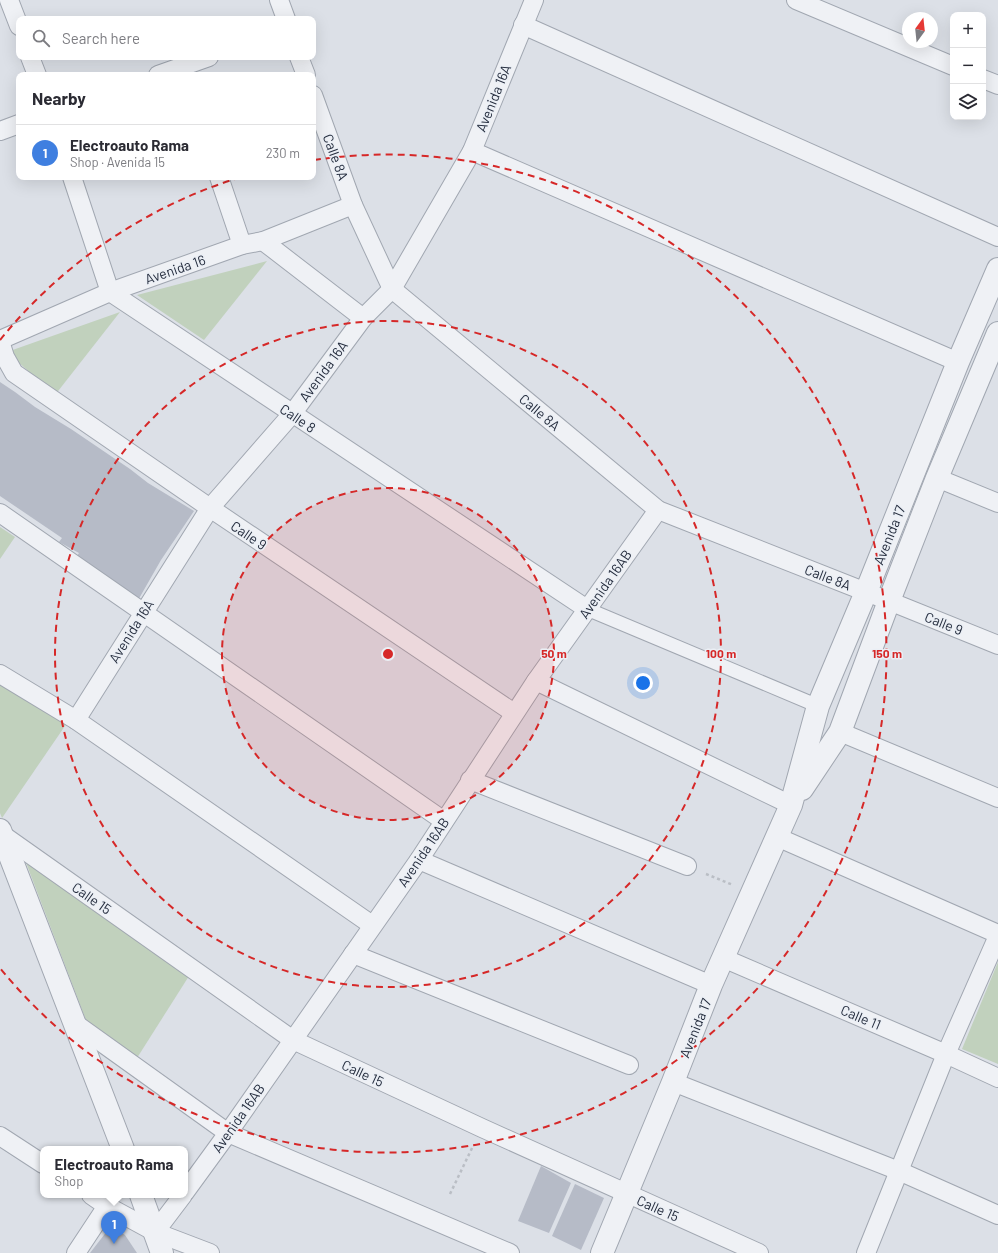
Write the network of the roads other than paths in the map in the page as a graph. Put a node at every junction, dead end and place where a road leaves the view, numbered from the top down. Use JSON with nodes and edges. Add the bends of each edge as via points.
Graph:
{"nodes":[{"id":1,"x":9,"y":0,"type":"edge"},
{"id":2,"x":279,"y":0,"type":"edge"},
{"id":3,"x":534,"y":0,"type":"edge"},
{"id":4,"x":796,"y":0,"type":"edge"},
{"id":5,"x":285,"y":16,"type":"edge"},
{"id":6,"x":16,"y":18,"type":"edge"},
{"id":7,"x":523,"y":25,"type":"junction"},
{"id":8,"x":31,"y":60,"type":"edge"},
{"id":9,"x":203,"y":60,"type":"edge"},
{"id":10,"x":300,"y":60,"type":"edge"},
{"id":11,"x":950,"y":65,"type":"edge"},
{"id":12,"x":183,"y":71,"type":"edge"},
{"id":13,"x":36,"y":72,"type":"edge"},
{"id":14,"x":305,"y":72,"type":"edge"},
{"id":15,"x":986,"y":80,"type":"edge"},
{"id":16,"x":998,"y":85,"type":"edge"},
{"id":17,"x":316,"y":103,"type":"edge"},
{"id":18,"x":16,"y":125,"type":"edge"},
{"id":19,"x":0,"y":131,"type":"edge"},
{"id":20,"x":472,"y":151,"type":"junction"},
{"id":21,"x":73,"y":180,"type":"edge"},
{"id":22,"x":220,"y":180,"type":"edge"},
{"id":23,"x":353,"y":205,"type":"junction"},
{"id":24,"x":998,"y":237,"type":"edge"},
{"id":25,"x":263,"y":241,"type":"junction"},
{"id":26,"x":242,"y":246,"type":"junction"},
{"id":27,"x":998,"y":269,"type":"edge"},
{"id":28,"x":392,"y":289,"type":"junction"},
{"id":29,"x":110,"y":292,"type":"junction"},
{"id":30,"x":363,"y":318,"type":"junction"},
{"id":31,"x":0,"y":341,"type":"edge"},
{"id":32,"x":996,"y":341,"type":"edge"},
{"id":33,"x":958,"y":362,"type":"junction"},
{"id":34,"x":292,"y":414,"type":"junction"},
{"id":35,"x":937,"y":478,"type":"junction"},
{"id":36,"x":998,"y":503,"type":"edge"},
{"id":37,"x":210,"y":508,"type":"junction"},
{"id":38,"x":658,"y":510,"type":"junction"},
{"id":39,"x":0,"y":513,"type":"edge"},
{"id":40,"x":866,"y":592,"type":"junction"},
{"id":41,"x":889,"y":601,"type":"junction"},
{"id":42,"x":587,"y":609,"type":"junction"},
{"id":43,"x":143,"y":612,"type":"junction"},
{"id":44,"x":998,"y":646,"type":"edge"},
{"id":45,"x":0,"y":674,"type":"edge"},
{"id":46,"x":536,"y":681,"type":"junction"},
{"id":47,"x":818,"y":706,"type":"junction"},
{"id":48,"x":514,"y":713,"type":"junction"},
{"id":49,"x":76,"y":720,"type":"junction"},
{"id":50,"x":840,"y":732,"type":"junction"},
{"id":51,"x":470,"y":780,"type":"junction"},
{"id":52,"x":998,"y":798,"type":"edge"},
{"id":53,"x":791,"y":805,"type":"junction"},
{"id":54,"x":444,"y":821,"type":"junction"},
{"id":55,"x":0,"y":832,"type":"edge"},
{"id":56,"x":777,"y":838,"type":"junction"},
{"id":57,"x":419,"y":860,"type":"junction"},
{"id":58,"x":687,"y":866,"type":"road end"},
{"id":59,"x":372,"y":925,"type":"junction"},
{"id":60,"x":998,"y":935,"type":"edge"},
{"id":61,"x":353,"y":954,"type":"junction"},
{"id":62,"x":723,"y":958,"type":"junction"},
{"id":63,"x":712,"y":985,"type":"junction"},
{"id":64,"x":73,"y":1022,"type":"junction"},
{"id":65,"x":293,"y":1040,"type":"junction"},
{"id":66,"x":946,"y":1054,"type":"junction"},
{"id":67,"x":629,"y":1065,"type":"dead end"},
{"id":68,"x":998,"y":1078,"type":"edge"},
{"id":69,"x":674,"y":1082,"type":"junction"},
{"id":70,"x":228,"y":1133,"type":"junction"},
{"id":71,"x":0,"y":1136,"type":"edge"},
{"id":72,"x":122,"y":1146,"type":"edge"},
{"id":73,"x":40,"y":1162,"type":"edge"},
{"id":74,"x":899,"y":1171,"type":"junction"},
{"id":75,"x":188,"y":1188,"type":"edge"},
{"id":76,"x":626,"y":1193,"type":"junction"},
{"id":77,"x":95,"y":1198,"type":"edge"},
{"id":78,"x":142,"y":1198,"type":"edge"},
{"id":79,"x":181,"y":1198,"type":"edge"},
{"id":80,"x":107,"y":1206,"type":"junction"},
{"id":81,"x":998,"y":1215,"type":"edge"},
{"id":82,"x":155,"y":1232,"type":"junction"},
{"id":83,"x":76,"y":1253,"type":"edge"},
{"id":84,"x":162,"y":1253,"type":"edge"},
{"id":85,"x":210,"y":1253,"type":"edge"},
{"id":86,"x":510,"y":1253,"type":"edge"},
{"id":87,"x":602,"y":1253,"type":"edge"},
{"id":88,"x":759,"y":1253,"type":"edge"},
{"id":89,"x":866,"y":1253,"type":"edge"}],
"edges":[{"from":1,"to":6,"type":"street"},
{"from":2,"to":5,"type":"street"},
{"from":3,"to":7,"type":"street","name":"Avenida 16A"},
{"from":4,"to":11,"type":"street"},
{"from":7,"to":20,"type":"street","name":"Avenida 16A"},
{"from":7,"to":24,"type":"street"},
{"from":8,"to":13,"type":"street"},
{"from":9,"to":12,"type":"street"},
{"from":10,"to":14,"type":"street"},
{"from":15,"to":16,"type":"street"},
{"from":17,"to":23,"type":"street","name":"Calle 8A"},
{"from":18,"to":19,"type":"street"},
{"from":20,"to":28,"type":"street","name":"Avenida 16A"},
{"from":20,"to":33,"type":"street"},
{"from":21,"to":29,"type":"street"},
{"from":22,"to":26,"type":"street"},
{"from":23,"to":25,"type":"street","name":"Avenida 16"},
{"from":23,"to":28,"type":"street","name":"Calle 8A"},
{"from":25,"to":26,"type":"street","name":"Avenida 16"},
{"from":25,"to":30,"type":"street"},
{"from":26,"to":29,"type":"street","name":"Avenida 16"},
{"from":27,"to":33,"type":"street","name":"Avenida 17"},
{"from":28,"to":30,"type":"street","name":"Avenida 16A"},
{"from":28,"to":38,"type":"street","name":"Calle 8A"},
{"from":29,"to":31,"type":"street","name":"Avenida 16"},
{"from":29,"to":34,"type":"street","name":"Calle 8"},
{"from":30,"to":34,"type":"street","name":"Avenida 16A"},
{"from":31,"to":37,"type":"street","name":"Calle 9","via":[[14,373]]},
{"from":32,"to":35,"type":"street","name":"Avenida 17"},
{"from":33,"to":40,"type":"street","name":"Avenida 17"},
{"from":34,"to":37,"type":"street","name":"Avenida 16A"},
{"from":34,"to":42,"type":"street","name":"Calle 8"},
{"from":35,"to":36,"type":"street"},
{"from":35,"to":41,"type":"street","name":"Avenida 17"},
{"from":37,"to":43,"type":"street","name":"Avenida 16A"},
{"from":37,"to":48,"type":"street","name":"Calle 9"},
{"from":38,"to":40,"type":"street","name":"Calle 8A"},
{"from":38,"to":42,"type":"street","name":"Avenida 16AB"},
{"from":39,"to":43,"type":"street"},
{"from":40,"to":41,"type":"street","name":"Calle 8A"},
{"from":40,"to":47,"type":"street","name":"Avenida 17"},
{"from":41,"to":44,"type":"street","name":"Calle 9"},
{"from":41,"to":50,"type":"street","name":"Avenida 17"},
{"from":42,"to":46,"type":"street","name":"Avenida 16AB"},
{"from":42,"to":47,"type":"street"},
{"from":43,"to":49,"type":"street","name":"Avenida 16A"},
{"from":43,"to":54,"type":"street"},
{"from":45,"to":49,"type":"street"},
{"from":46,"to":48,"type":"street","name":"Avenida 16AB"},
{"from":46,"to":53,"type":"street"},
{"from":47,"to":53,"type":"street","name":"Avenida 17"},
{"from":48,"to":51,"type":"street","name":"Avenida 16AB"},
{"from":49,"to":59,"type":"street"},
{"from":50,"to":52,"type":"street"},
{"from":50,"to":53,"type":"street","name":"Avenida 17"},
{"from":51,"to":54,"type":"street","name":"Avenida 16AB"},
{"from":51,"to":58,"type":"street"},
{"from":53,"to":56,"type":"street","name":"Avenida 17"},
{"from":54,"to":57,"type":"street","name":"Avenida 16AB"},
{"from":55,"to":64,"type":"street"},
{"from":55,"to":65,"type":"street","name":"Calle 15"},
{"from":56,"to":60,"type":"street"},
{"from":56,"to":62,"type":"street","name":"Avenida 17"},
{"from":57,"to":59,"type":"street","name":"Avenida 16AB"},
{"from":57,"to":63,"type":"street"},
{"from":59,"to":61,"type":"street","name":"Avenida 16AB"},
{"from":60,"to":66,"type":"street"},
{"from":61,"to":65,"type":"street","name":"Avenida 16AB"},
{"from":61,"to":67,"type":"street"},
{"from":62,"to":63,"type":"street","name":"Avenida 17"},
{"from":62,"to":66,"type":"street","name":"Calle 11"},
{"from":63,"to":69,"type":"street","name":"Avenida 17"},
{"from":64,"to":70,"type":"street"},
{"from":64,"to":72,"type":"street"},
{"from":65,"to":70,"type":"street","name":"Avenida 16AB"},
{"from":65,"to":76,"type":"street","name":"Calle 15"},
{"from":66,"to":68,"type":"street","name":"Calle 11"},
{"from":66,"to":74,"type":"street"},
{"from":69,"to":74,"type":"street"},
{"from":69,"to":76,"type":"street","name":"Avenida 17"},
{"from":70,"to":75,"type":"street","name":"Avenida 16AB"},
{"from":70,"to":86,"type":"street"},
{"from":71,"to":73,"type":"street"},
{"from":74,"to":81,"type":"street"},
{"from":74,"to":89,"type":"street"},
{"from":76,"to":87,"type":"street","name":"Avenida 17"},
{"from":76,"to":88,"type":"street","name":"Calle 15"},
{"from":77,"to":80,"type":"street"},
{"from":78,"to":82,"type":"street"},
{"from":79,"to":82,"type":"street"},
{"from":80,"to":82,"type":"street"},
{"from":80,"to":83,"type":"street"},
{"from":82,"to":84,"type":"street"},
{"from":82,"to":85,"type":"street"}]}
